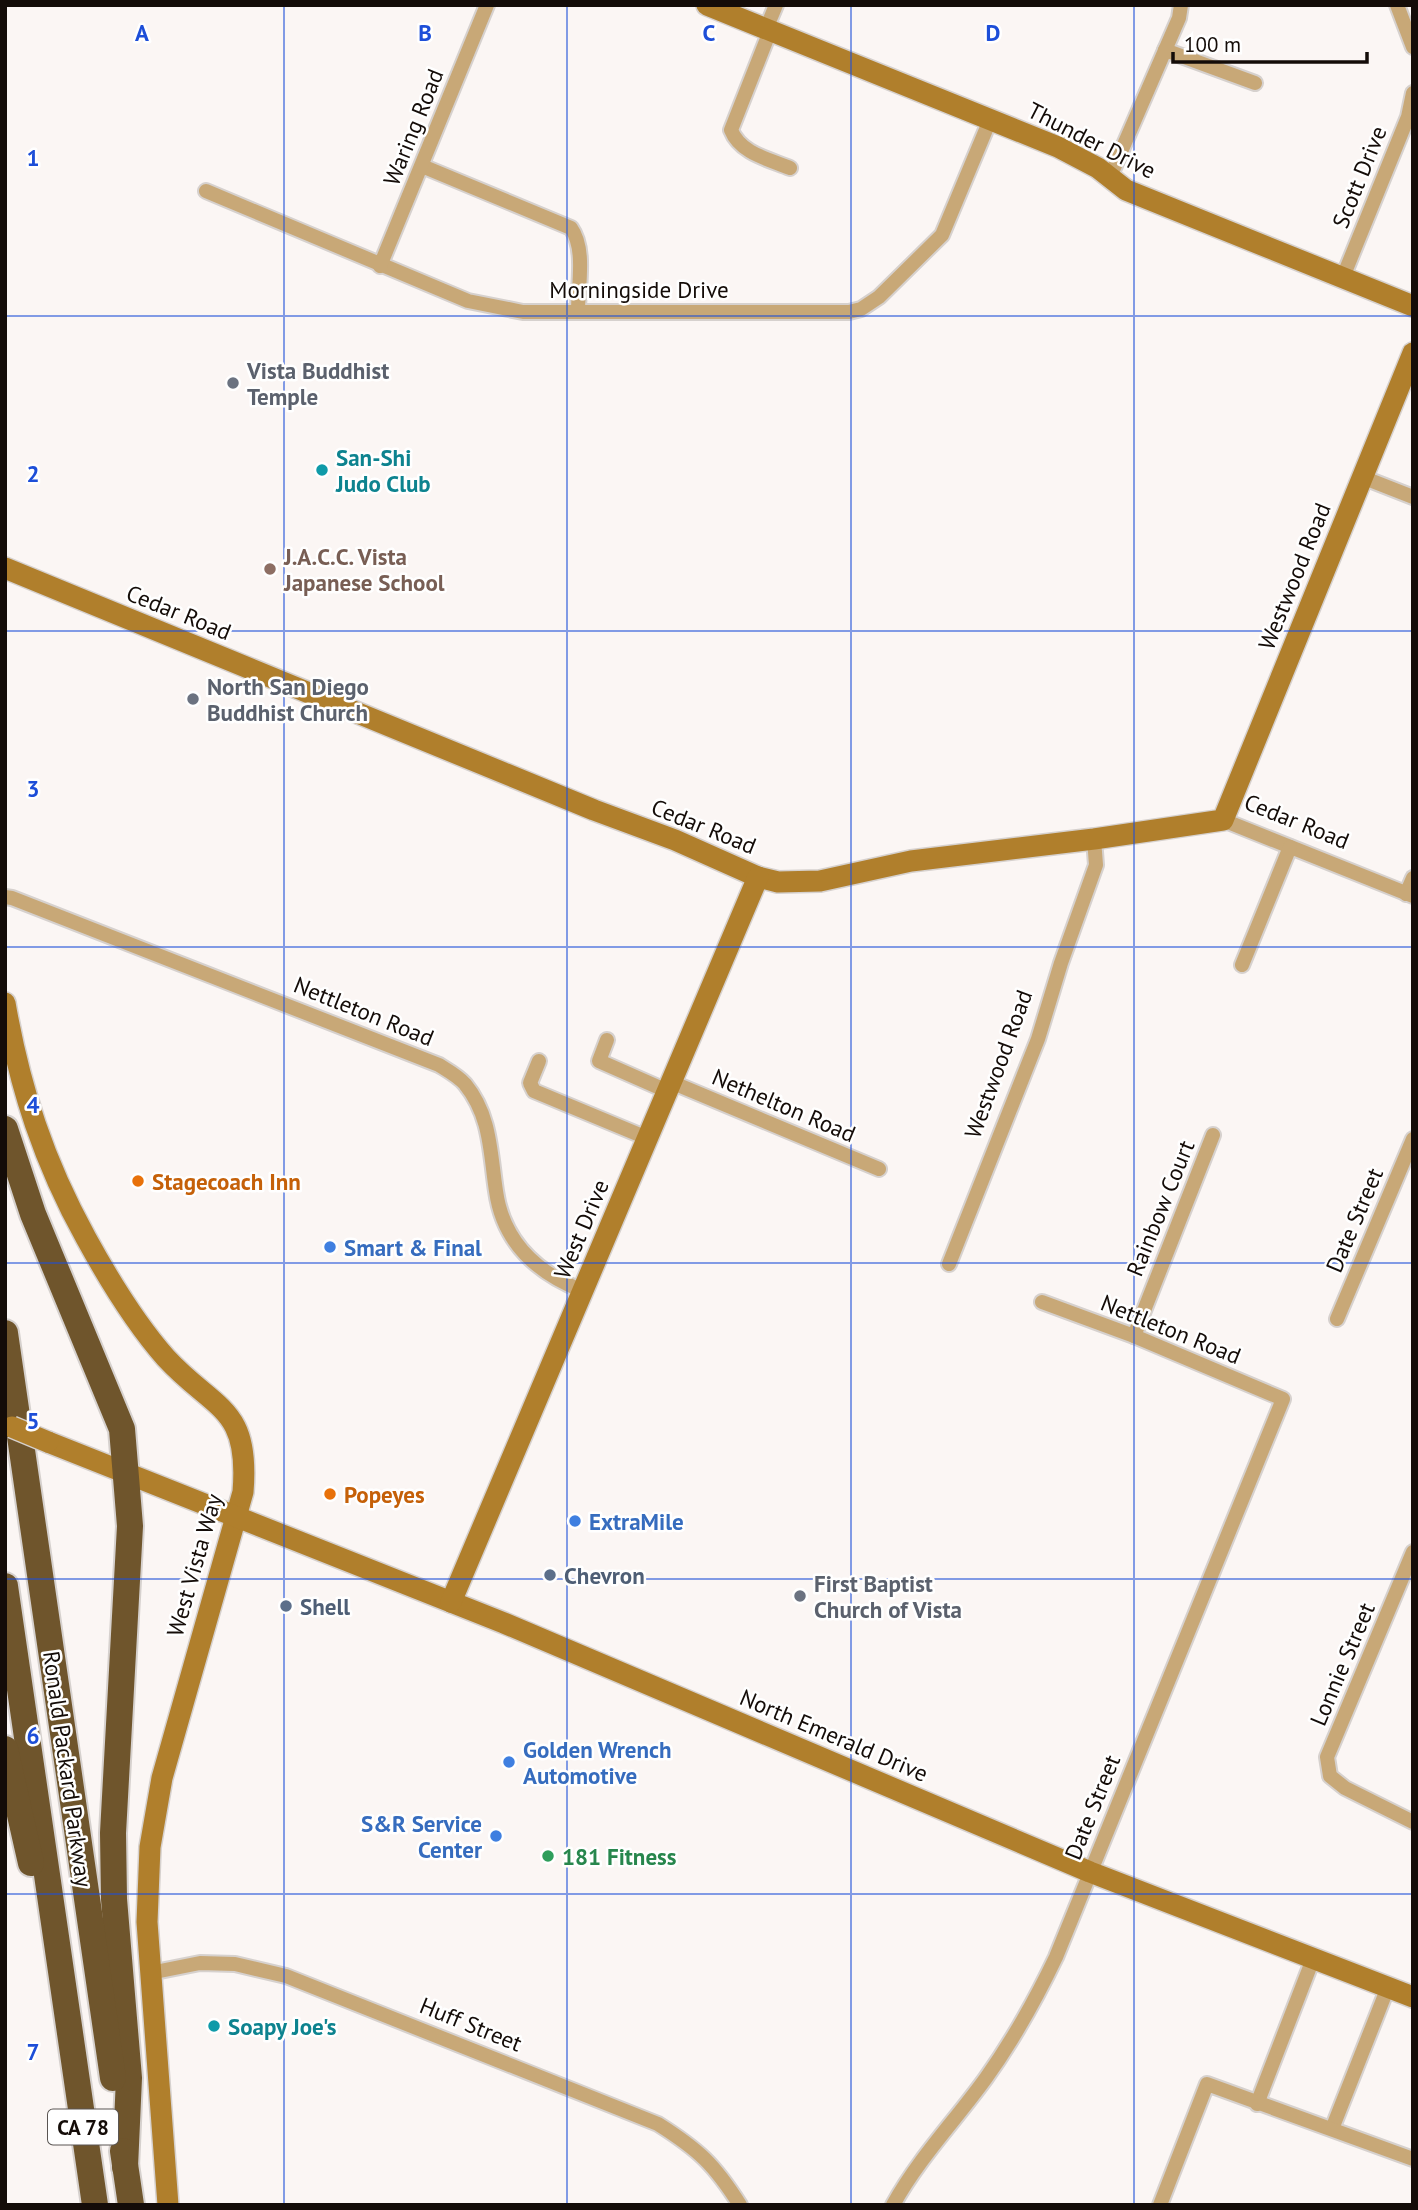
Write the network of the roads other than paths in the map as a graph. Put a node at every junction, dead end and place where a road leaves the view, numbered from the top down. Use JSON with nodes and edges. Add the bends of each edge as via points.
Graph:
{"nodes":[{"id":1,"x":487,"y":5,"type":"edge"},
{"id":2,"x":707,"y":5,"type":"edge"},
{"id":3,"x":776,"y":5,"type":"edge"},
{"id":4,"x":1181,"y":5,"type":"edge"},
{"id":5,"x":1398,"y":6,"type":"edge"},
{"id":6,"x":768,"y":30,"type":"junction"},
{"id":7,"x":1413,"y":47,"type":"edge"},
{"id":8,"x":1165,"y":50,"type":"junction"},
{"id":9,"x":1255,"y":83,"type":"dead end"},
{"id":10,"x":1413,"y":93,"type":"edge"},
{"id":11,"x":990,"y":120,"type":"junction"},
{"id":12,"x":422,"y":166,"type":"junction"},
{"id":13,"x":790,"y":169,"type":"dead end"},
{"id":14,"x":1110,"y":177,"type":"junction"},
{"id":15,"x":206,"y":191,"type":"dead end"},
{"id":16,"x":380,"y":266,"type":"junction"},
{"id":17,"x":1343,"y":277,"type":"junction"},
{"id":18,"x":1413,"y":306,"type":"edge"},
{"id":19,"x":578,"y":311,"type":"junction"},
{"id":20,"x":1413,"y":353,"type":"edge"},
{"id":21,"x":1362,"y":477,"type":"junction"},
{"id":22,"x":1413,"y":497,"type":"edge"},
{"id":23,"x":5,"y":568,"type":"edge"},
{"id":24,"x":1223,"y":820,"type":"junction"},
{"id":25,"x":1094,"y":839,"type":"junction"},
{"id":26,"x":1290,"y":847,"type":"junction"},
{"id":27,"x":758,"y":877,"type":"junction"},
{"id":28,"x":1413,"y":878,"type":"edge"},
{"id":29,"x":1410,"y":895,"type":"edge"},
{"id":30,"x":5,"y":897,"type":"edge"},
{"id":31,"x":1242,"y":965,"type":"dead end"},
{"id":32,"x":5,"y":1003,"type":"edge"},
{"id":33,"x":607,"y":1040,"type":"dead end"},
{"id":34,"x":539,"y":1061,"type":"dead end"},
{"id":35,"x":669,"y":1087,"type":"junction"},
{"id":36,"x":5,"y":1129,"type":"edge"},
{"id":37,"x":1213,"y":1135,"type":"dead end"},
{"id":38,"x":647,"y":1138,"type":"junction"},
{"id":39,"x":1413,"y":1139,"type":"edge"},
{"id":40,"x":879,"y":1169,"type":"dead end"},
{"id":41,"x":949,"y":1264,"type":"dead end"},
{"id":42,"x":583,"y":1291,"type":"junction"},
{"id":43,"x":1042,"y":1302,"type":"dead end"},
{"id":44,"x":1337,"y":1319,"type":"dead end"},
{"id":45,"x":5,"y":1333,"type":"edge"},
{"id":46,"x":1134,"y":1336,"type":"junction"},
{"id":47,"x":1283,"y":1399,"type":"joint"},
{"id":48,"x":5,"y":1424,"type":"edge"},
{"id":49,"x":126,"y":1472,"type":"junction"},
{"id":50,"x":235,"y":1516,"type":"junction"},
{"id":51,"x":1413,"y":1552,"type":"edge"},
{"id":52,"x":5,"y":1586,"type":"edge"},
{"id":53,"x":452,"y":1602,"type":"junction"},
{"id":54,"x":5,"y":1749,"type":"edge"},
{"id":55,"x":1413,"y":1822,"type":"edge"},
{"id":56,"x":1090,"y":1872,"type":"junction"},
{"id":57,"x":1313,"y":1959,"type":"junction"},
{"id":58,"x":150,"y":1973,"type":"junction"},
{"id":59,"x":1388,"y":1987,"type":"junction"},
{"id":60,"x":1413,"y":1997,"type":"edge"},
{"id":61,"x":72,"y":2049,"type":"junction"},
{"id":62,"x":1257,"y":2104,"type":"junction"},
{"id":63,"x":1332,"y":2129,"type":"junction"},
{"id":64,"x":1413,"y":2159,"type":"edge"},
{"id":65,"x":125,"y":2167,"type":"junction"},
{"id":66,"x":94,"y":2205,"type":"edge"},
{"id":67,"x":131,"y":2205,"type":"edge"},
{"id":68,"x":168,"y":2205,"type":"edge"},
{"id":69,"x":740,"y":2205,"type":"edge"},
{"id":70,"x":893,"y":2205,"type":"edge"},
{"id":71,"x":1160,"y":2205,"type":"edge"}],
"edges":[{"from":1,"to":12,"type":"street","name":"Waring Road"},
{"from":2,"to":6,"type":"street","name":"Thunder Drive"},
{"from":3,"to":6,"type":"street"},
{"from":4,"to":8,"type":"street"},
{"from":5,"to":7,"type":"street"},
{"from":6,"to":11,"type":"street","name":"Thunder Drive"},
{"from":6,"to":13,"type":"street","via":[[731,130],[742,148]]},
{"from":8,"to":9,"type":"street"},
{"from":8,"to":14,"type":"street"},
{"from":10,"to":17,"type":"street","name":"Scott Drive","via":[[1408,117]]},
{"from":11,"to":14,"type":"street","name":"Thunder Drive","via":[[1059,147]]},
{"from":11,"to":19,"type":"street","name":"Morningside Drive","via":[[942,235],[862,309]]},
{"from":12,"to":16,"type":"street","name":"Waring Road"},
{"from":12,"to":19,"type":"street","via":[[571,228],[579,250]]},
{"from":14,"to":17,"type":"street","name":"Thunder Drive","via":[[1126,190]]},
{"from":15,"to":16,"type":"street","name":"Morningside Drive"},
{"from":16,"to":19,"type":"street","name":"Morningside Drive","via":[[468,301],[523,312]]},
{"from":17,"to":18,"type":"street","name":"Thunder Drive"},
{"from":20,"to":21,"type":"street","name":"Westwood Road"},
{"from":21,"to":22,"type":"street"},
{"from":21,"to":24,"type":"street","name":"Westwood Road"},
{"from":23,"to":27,"type":"street","name":"Cedar Road"},
{"from":24,"to":25,"type":"street","name":"Cedar Road"},
{"from":24,"to":26,"type":"street","name":"Cedar Road"},
{"from":25,"to":27,"type":"street","name":"Cedar Road","via":[[912,861],[820,881],[778,882]]},
{"from":25,"to":41,"type":"street","name":"Westwood Road","via":[[1096,865],[1038,1039]]},
{"from":26,"to":29,"type":"street","name":"Cedar Road"},
{"from":26,"to":31,"type":"street"},
{"from":27,"to":35,"type":"street","name":"West Drive"},
{"from":28,"to":29,"type":"street"},
{"from":30,"to":42,"type":"street","name":"Nettleton Road","via":[[320,1017],[456,1076],[480,1107],[488,1129],[496,1194],[514,1239],[532,1263]]},
{"from":32,"to":50,"type":"street","name":"West Vista Way","via":[[40,1140],[86,1238],[137,1321],[168,1359],[225,1409],[236,1427],[244,1471]]},
{"from":33,"to":35,"type":"street","name":"Nethelton Road","via":[[599,1061]]},
{"from":34,"to":38,"type":"street","via":[[530,1083],[534,1091]]},
{"from":35,"to":38,"type":"street","name":"West Drive"},
{"from":35,"to":40,"type":"street","name":"Nethelton Road"},
{"from":36,"to":49,"type":"highway","via":[[33,1214],[122,1429]]},
{"from":37,"to":46,"type":"street","name":"Rainbow Court"},
{"from":38,"to":42,"type":"street","name":"West Drive"},
{"from":39,"to":44,"type":"street","name":"Date Street"},
{"from":42,"to":53,"type":"street","name":"West Drive"},
{"from":43,"to":46,"type":"street","name":"Nettleton Road"},
{"from":45,"to":65,"type":"highway","name":"Ronald Packard Parkway","number":"CA 78"},
{"from":46,"to":47,"type":"street","name":"Nettleton Road"},
{"from":47,"to":56,"type":"street","name":"Date Street"},
{"from":48,"to":49,"type":"street","name":"North Emerald Drive","bridge":true},
{"from":49,"to":50,"type":"street","name":"North Emerald Drive"},
{"from":49,"to":65,"type":"highway","via":[[130,1526],[113,1833],[129,2078]]},
{"from":50,"to":53,"type":"street","name":"North Emerald Drive"},
{"from":50,"to":58,"type":"street","name":"West Vista Way","via":[[162,1778],[150,1847]]},
{"from":51,"to":55,"type":"street","name":"Lonnie Street","via":[[1328,1757],[1330,1776],[1345,1788]]},
{"from":52,"to":61,"type":"highway","name":"Ronald Packard Parkway","number":"CA 78"},
{"from":53,"to":56,"type":"street","name":"North Emerald Drive"},
{"from":54,"to":61,"type":"highway"},
{"from":56,"to":57,"type":"street","name":"North Emerald Drive"},
{"from":56,"to":70,"type":"street","name":"Date Street","via":[[1036,2000]]},
{"from":57,"to":59,"type":"street","name":"North Emerald Drive"},
{"from":57,"to":62,"type":"street"},
{"from":58,"to":68,"type":"street","name":"West Vista Way"},
{"from":58,"to":69,"type":"street","name":"Huff Street","via":[[200,1963],[235,1964],[286,1976],[658,2124],[712,2164]]},
{"from":59,"to":60,"type":"street","name":"North Emerald Drive"},
{"from":59,"to":63,"type":"street"},
{"from":61,"to":66,"type":"highway","name":"Ronald Packard Parkway","number":"CA 78"},
{"from":62,"to":63,"type":"street"},
{"from":62,"to":71,"type":"street","via":[[1207,2084]]},
{"from":63,"to":64,"type":"street"},
{"from":65,"to":67,"type":"highway","name":"Ronald Packard Parkway","number":"CA 78"}]}
